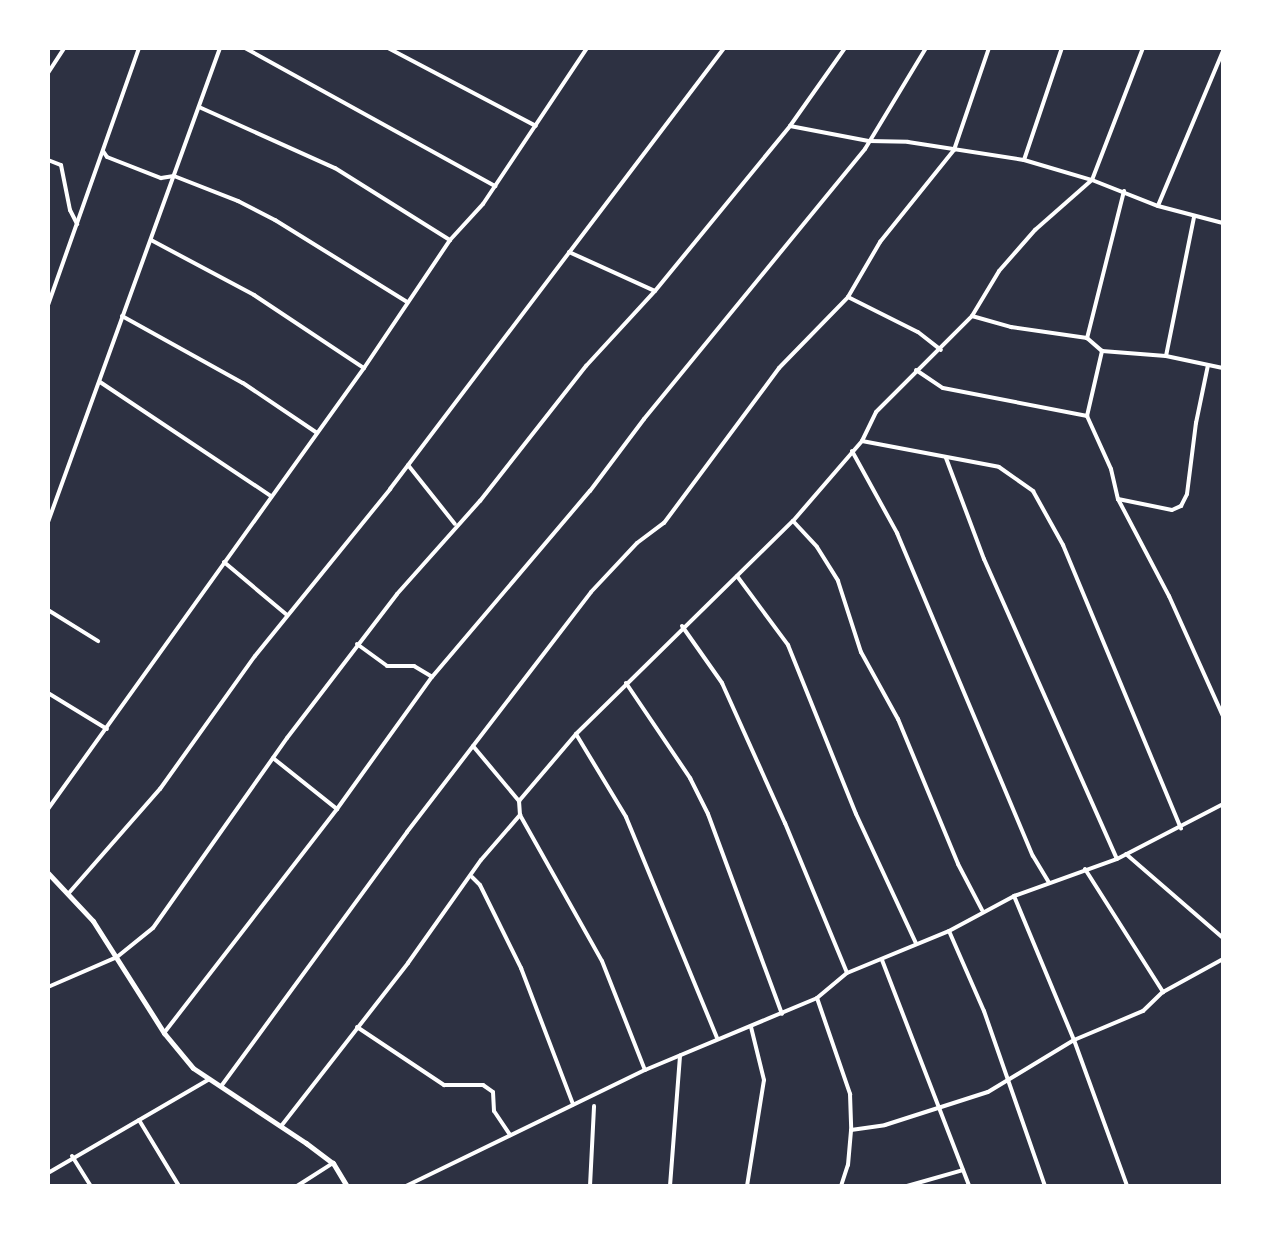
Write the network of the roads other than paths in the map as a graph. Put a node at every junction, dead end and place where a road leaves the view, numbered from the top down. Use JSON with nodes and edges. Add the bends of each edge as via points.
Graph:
{"nodes":[{"id":1,"x":64,"y":48,"type":"edge"},
{"id":2,"x":138,"y":48,"type":"edge"},
{"id":3,"x":220,"y":48,"type":"edge"},
{"id":4,"x":245,"y":48,"type":"edge"},
{"id":5,"x":388,"y":48,"type":"edge"},
{"id":6,"x":587,"y":48,"type":"edge"},
{"id":7,"x":724,"y":48,"type":"edge"},
{"id":8,"x":845,"y":48,"type":"edge"},
{"id":9,"x":927,"y":48,"type":"edge"},
{"id":10,"x":990,"y":48,"type":"edge"},
{"id":11,"x":1062,"y":48,"type":"edge"},
{"id":12,"x":1143,"y":48,"type":"edge"},
{"id":13,"x":1223,"y":51,"type":"edge"},
{"id":14,"x":48,"y":74,"type":"edge"},
{"id":15,"x":199,"y":107,"type":"junction"},
{"id":16,"x":537,"y":126,"type":"junction"},
{"id":17,"x":790,"y":126,"type":"junction"},
{"id":18,"x":869,"y":141,"type":"junction"},
{"id":19,"x":954,"y":150,"type":"junction"},
{"id":20,"x":103,"y":151,"type":"junction"},
{"id":21,"x":48,"y":160,"type":"edge"},
{"id":22,"x":1024,"y":160,"type":"junction"},
{"id":23,"x":174,"y":176,"type":"junction"},
{"id":24,"x":1092,"y":180,"type":"junction"},
{"id":25,"x":495,"y":186,"type":"junction"},
{"id":26,"x":1124,"y":191,"type":"junction"},
{"id":27,"x":1158,"y":206,"type":"junction"},
{"id":28,"x":1194,"y":217,"type":"junction"},
{"id":29,"x":1223,"y":223,"type":"edge"},
{"id":30,"x":77,"y":225,"type":"junction"},
{"id":31,"x":151,"y":240,"type":"junction"},
{"id":32,"x":450,"y":240,"type":"junction"},
{"id":33,"x":569,"y":252,"type":"junction"},
{"id":34,"x":655,"y":291,"type":"junction"},
{"id":35,"x":848,"y":297,"type":"junction"},
{"id":36,"x":407,"y":302,"type":"junction"},
{"id":37,"x":48,"y":305,"type":"edge"},
{"id":38,"x":122,"y":316,"type":"junction"},
{"id":39,"x":972,"y":316,"type":"junction"},
{"id":40,"x":1087,"y":338,"type":"junction"},
{"id":41,"x":941,"y":350,"type":"junction"},
{"id":42,"x":1102,"y":351,"type":"junction"},
{"id":43,"x":1166,"y":357,"type":"junction"},
{"id":44,"x":1208,"y":365,"type":"junction"},
{"id":45,"x":364,"y":368,"type":"junction"},
{"id":46,"x":1223,"y":368,"type":"edge"},
{"id":47,"x":916,"y":370,"type":"junction"},
{"id":48,"x":100,"y":382,"type":"junction"},
{"id":49,"x":1087,"y":416,"type":"junction"},
{"id":50,"x":317,"y":433,"type":"junction"},
{"id":51,"x":862,"y":441,"type":"junction"},
{"id":52,"x":852,"y":451,"type":"junction"},
{"id":53,"x":946,"y":458,"type":"junction"},
{"id":54,"x":408,"y":465,"type":"junction"},
{"id":55,"x":271,"y":496,"type":"junction"},
{"id":56,"x":1118,"y":499,"type":"junction"},
{"id":57,"x":793,"y":521,"type":"junction"},
{"id":58,"x":48,"y":522,"type":"edge"},
{"id":59,"x":455,"y":524,"type":"junction"},
{"id":60,"x":224,"y":562,"type":"junction"},
{"id":61,"x":737,"y":576,"type":"junction"},
{"id":62,"x":48,"y":610,"type":"edge"},
{"id":63,"x":287,"y":615,"type":"junction"},
{"id":64,"x":682,"y":626,"type":"junction"},
{"id":65,"x":98,"y":641,"type":"dead end"},
{"id":66,"x":357,"y":644,"type":"junction"},
{"id":67,"x":432,"y":677,"type":"junction"},
{"id":68,"x":626,"y":683,"type":"junction"},
{"id":69,"x":48,"y":693,"type":"edge"},
{"id":70,"x":1223,"y":716,"type":"edge"},
{"id":71,"x":107,"y":729,"type":"junction"},
{"id":72,"x":576,"y":734,"type":"junction"},
{"id":73,"x":473,"y":746,"type":"junction"},
{"id":74,"x":273,"y":758,"type":"junction"},
{"id":75,"x":519,"y":801,"type":"junction"},
{"id":76,"x":1223,"y":804,"type":"edge"},
{"id":77,"x":48,"y":809,"type":"edge"},
{"id":78,"x":338,"y":809,"type":"junction"},
{"id":79,"x":520,"y":815,"type":"junction"},
{"id":80,"x":1181,"y":828,"type":"junction"},
{"id":81,"x":1126,"y":854,"type":"junction"},
{"id":82,"x":1117,"y":859,"type":"junction"},
{"id":83,"x":1085,"y":869,"type":"junction"},
{"id":84,"x":48,"y":874,"type":"edge"},
{"id":85,"x":472,"y":877,"type":"junction"},
{"id":86,"x":1049,"y":883,"type":"junction"},
{"id":87,"x":69,"y":895,"type":"junction"},
{"id":88,"x":1014,"y":896,"type":"junction"},
{"id":89,"x":982,"y":910,"type":"junction"},
{"id":90,"x":949,"y":931,"type":"junction"},
{"id":91,"x":1223,"y":938,"type":"edge"},
{"id":92,"x":916,"y":943,"type":"junction"},
{"id":93,"x":117,"y":957,"type":"junction"},
{"id":94,"x":1223,"y":959,"type":"edge"},
{"id":95,"x":882,"y":960,"type":"junction"},
{"id":96,"x":847,"y":973,"type":"junction"},
{"id":97,"x":48,"y":987,"type":"edge"},
{"id":98,"x":1162,"y":992,"type":"junction"},
{"id":99,"x":816,"y":998,"type":"junction"},
{"id":100,"x":782,"y":1014,"type":"junction"},
{"id":101,"x":357,"y":1027,"type":"junction"},
{"id":102,"x":751,"y":1027,"type":"junction"},
{"id":103,"x":164,"y":1034,"type":"junction"},
{"id":104,"x":717,"y":1038,"type":"junction"},
{"id":105,"x":1074,"y":1040,"type":"junction"},
{"id":106,"x":680,"y":1054,"type":"junction"},
{"id":107,"x":645,"y":1070,"type":"junction"},
{"id":108,"x":208,"y":1080,"type":"junction"},
{"id":109,"x":1009,"y":1080,"type":"junction"},
{"id":110,"x":222,"y":1085,"type":"junction"},
{"id":111,"x":573,"y":1104,"type":"junction"},
{"id":112,"x":594,"y":1106,"type":"dead end"},
{"id":113,"x":941,"y":1107,"type":"junction"},
{"id":114,"x":139,"y":1120,"type":"junction"},
{"id":115,"x":282,"y":1125,"type":"junction"},
{"id":116,"x":850,"y":1130,"type":"junction"},
{"id":117,"x":510,"y":1135,"type":"junction"},
{"id":118,"x":72,"y":1156,"type":"junction"},
{"id":119,"x":333,"y":1163,"type":"junction"},
{"id":120,"x":963,"y":1170,"type":"junction"},
{"id":121,"x":48,"y":1173,"type":"edge"},
{"id":122,"x":91,"y":1186,"type":"edge"},
{"id":123,"x":179,"y":1186,"type":"edge"},
{"id":124,"x":297,"y":1186,"type":"edge"},
{"id":125,"x":347,"y":1186,"type":"edge"},
{"id":126,"x":406,"y":1186,"type":"edge"},
{"id":127,"x":590,"y":1186,"type":"edge"},
{"id":128,"x":670,"y":1186,"type":"edge"},
{"id":129,"x":747,"y":1186,"type":"edge"},
{"id":130,"x":841,"y":1186,"type":"edge"},
{"id":131,"x":907,"y":1186,"type":"edge"},
{"id":132,"x":969,"y":1186,"type":"edge"},
{"id":133,"x":1045,"y":1186,"type":"edge"},
{"id":134,"x":1127,"y":1186,"type":"edge"}],
"edges":[{"from":1,"to":14,"type":"street"},
{"from":2,"to":20,"type":"street"},
{"from":3,"to":15,"type":"street"},
{"from":4,"to":25,"type":"street"},
{"from":5,"to":16,"type":"street"},
{"from":6,"to":16,"type":"street"},
{"from":7,"to":33,"type":"street"},
{"from":8,"to":17,"type":"street"},
{"from":9,"to":18,"type":"street"},
{"from":10,"to":19,"type":"street"},
{"from":11,"to":22,"type":"street"},
{"from":12,"to":24,"type":"street"},
{"from":13,"to":27,"type":"street"},
{"from":15,"to":23,"type":"street"},
{"from":15,"to":32,"type":"street","via":[[335,168]]},
{"from":16,"to":25,"type":"street"},
{"from":17,"to":18,"type":"street"},
{"from":17,"to":34,"type":"street"},
{"from":18,"to":19,"type":"street","via":[[908,142]]},
{"from":18,"to":67,"type":"street","via":[[583,500]]},
{"from":19,"to":22,"type":"street"},
{"from":19,"to":35,"type":"street","via":[[880,242]]},
{"from":20,"to":23,"type":"street","via":[[107,157],[161,178]]},
{"from":20,"to":30,"type":"street"},
{"from":21,"to":30,"type":"street","via":[[61,165]]},
{"from":22,"to":24,"type":"street"},
{"from":23,"to":31,"type":"street"},
{"from":23,"to":36,"type":"street","via":[[275,220]]},
{"from":24,"to":26,"type":"street"},
{"from":24,"to":39,"type":"street","via":[[1035,230],[999,271]]},
{"from":25,"to":32,"type":"street"},
{"from":26,"to":27,"type":"street"},
{"from":26,"to":40,"type":"street"},
{"from":27,"to":28,"type":"street"},
{"from":28,"to":29,"type":"street"},
{"from":28,"to":43,"type":"street"},
{"from":30,"to":37,"type":"street"},
{"from":31,"to":38,"type":"street"},
{"from":31,"to":45,"type":"street","via":[[254,295]]},
{"from":32,"to":36,"type":"street"},
{"from":33,"to":34,"type":"street"},
{"from":33,"to":54,"type":"street"},
{"from":34,"to":59,"type":"street","via":[[558,399],[480,501]]},
{"from":35,"to":41,"type":"street","via":[[918,332]]},
{"from":35,"to":73,"type":"street","via":[[779,368],[664,523],[637,543],[591,592]]},
{"from":36,"to":45,"type":"street"},
{"from":38,"to":48,"type":"street"},
{"from":38,"to":50,"type":"street","via":[[243,383]]},
{"from":39,"to":40,"type":"street","via":[[1011,327]]},
{"from":39,"to":41,"type":"street"},
{"from":40,"to":42,"type":"street"},
{"from":41,"to":47,"type":"street"},
{"from":42,"to":43,"type":"street"},
{"from":42,"to":49,"type":"street"},
{"from":43,"to":44,"type":"street"},
{"from":44,"to":46,"type":"street"},
{"from":44,"to":56,"type":"street","via":[[1187,494],[1181,506],[1172,510]]},
{"from":45,"to":50,"type":"street"},
{"from":47,"to":49,"type":"street","via":[[943,388]]},
{"from":47,"to":51,"type":"street","via":[[876,412]]},
{"from":48,"to":55,"type":"street"},
{"from":48,"to":58,"type":"street"},
{"from":49,"to":56,"type":"street","via":[[1111,469]]},
{"from":50,"to":55,"type":"street"},
{"from":51,"to":52,"type":"street"},
{"from":51,"to":53,"type":"street"},
{"from":52,"to":57,"type":"street"},
{"from":52,"to":86,"type":"street","via":[[897,533],[1033,856]]},
{"from":53,"to":80,"type":"street","via":[[999,467],[1036,496],[1063,545]]},
{"from":53,"to":82,"type":"street","via":[[984,559]]},
{"from":54,"to":59,"type":"street"},
{"from":54,"to":63,"type":"street"},
{"from":55,"to":60,"type":"street"},
{"from":56,"to":70,"type":"street","via":[[1154,564]]},
{"from":57,"to":61,"type":"street"},
{"from":57,"to":89,"type":"street","via":[[838,581],[861,652],[898,718],[958,864]]},
{"from":59,"to":66,"type":"street"},
{"from":60,"to":63,"type":"street"},
{"from":60,"to":71,"type":"street"},
{"from":61,"to":64,"type":"street"},
{"from":61,"to":92,"type":"street","via":[[788,645],[856,814]]},
{"from":62,"to":65,"type":"street"},
{"from":63,"to":87,"type":"street","via":[[160,789]]},
{"from":64,"to":68,"type":"street"},
{"from":64,"to":96,"type":"street","via":[[722,683],[786,823]]},
{"from":66,"to":67,"type":"street","via":[[387,666],[414,666]]},
{"from":66,"to":74,"type":"street"},
{"from":67,"to":78,"type":"street"},
{"from":68,"to":72,"type":"street"},
{"from":68,"to":100,"type":"street","via":[[690,778],[708,814]]},
{"from":69,"to":71,"type":"street"},
{"from":71,"to":77,"type":"street"},
{"from":72,"to":75,"type":"street"},
{"from":72,"to":104,"type":"street","via":[[626,817]]},
{"from":73,"to":75,"type":"street"},
{"from":73,"to":110,"type":"street"},
{"from":74,"to":78,"type":"street"},
{"from":74,"to":93,"type":"street","via":[[153,928]]},
{"from":75,"to":79,"type":"street"},
{"from":76,"to":80,"type":"street"},
{"from":78,"to":103,"type":"street"},
{"from":79,"to":85,"type":"street","via":[[481,860]]},
{"from":79,"to":107,"type":"street","via":[[602,961]]},
{"from":80,"to":81,"type":"street"},
{"from":81,"to":82,"type":"street"},
{"from":81,"to":91,"type":"street"},
{"from":82,"to":83,"type":"street"},
{"from":83,"to":86,"type":"street"},
{"from":83,"to":98,"type":"street"},
{"from":84,"to":87,"type":"street"},
{"from":85,"to":101,"type":"street"},
{"from":85,"to":111,"type":"street","via":[[480,885],[521,968]]},
{"from":86,"to":88,"type":"street"},
{"from":87,"to":93,"type":"street"},
{"from":88,"to":89,"type":"street"},
{"from":88,"to":105,"type":"street"},
{"from":89,"to":90,"type":"street"},
{"from":90,"to":92,"type":"street"},
{"from":90,"to":109,"type":"street"},
{"from":92,"to":95,"type":"street"},
{"from":93,"to":97,"type":"street"},
{"from":93,"to":103,"type":"street"},
{"from":94,"to":98,"type":"street"},
{"from":95,"to":96,"type":"street"},
{"from":95,"to":113,"type":"street"},
{"from":96,"to":99,"type":"street"},
{"from":98,"to":105,"type":"street","via":[[1143,1011]]},
{"from":99,"to":100,"type":"street"},
{"from":99,"to":116,"type":"street","via":[[833,1036],[850,1094]]},
{"from":100,"to":102,"type":"street"},
{"from":101,"to":115,"type":"street"},
{"from":101,"to":117,"type":"street","via":[[444,1085],[483,1085],[493,1092],[495,1111]]},
{"from":102,"to":104,"type":"street"},
{"from":102,"to":129,"type":"street","via":[[764,1080]]},
{"from":103,"to":108,"type":"street"},
{"from":104,"to":106,"type":"street"},
{"from":105,"to":109,"type":"street"},
{"from":105,"to":134,"type":"street"},
{"from":106,"to":107,"type":"street"},
{"from":106,"to":128,"type":"street"},
{"from":107,"to":111,"type":"street"},
{"from":108,"to":110,"type":"street"},
{"from":108,"to":114,"type":"street"},
{"from":109,"to":113,"type":"street","via":[[988,1092]]},
{"from":109,"to":133,"type":"street"},
{"from":110,"to":115,"type":"street"},
{"from":111,"to":117,"type":"street"},
{"from":112,"to":127,"type":"street"},
{"from":113,"to":116,"type":"street","via":[[885,1125]]},
{"from":113,"to":120,"type":"street"},
{"from":114,"to":118,"type":"street"},
{"from":114,"to":123,"type":"street"},
{"from":115,"to":119,"type":"street"},
{"from":116,"to":130,"type":"street","via":[[848,1165]]},
{"from":117,"to":126,"type":"street"},
{"from":118,"to":121,"type":"street"},
{"from":118,"to":122,"type":"street"},
{"from":119,"to":124,"type":"street"},
{"from":119,"to":125,"type":"street"},
{"from":120,"to":131,"type":"street"},
{"from":120,"to":132,"type":"street"}]}
